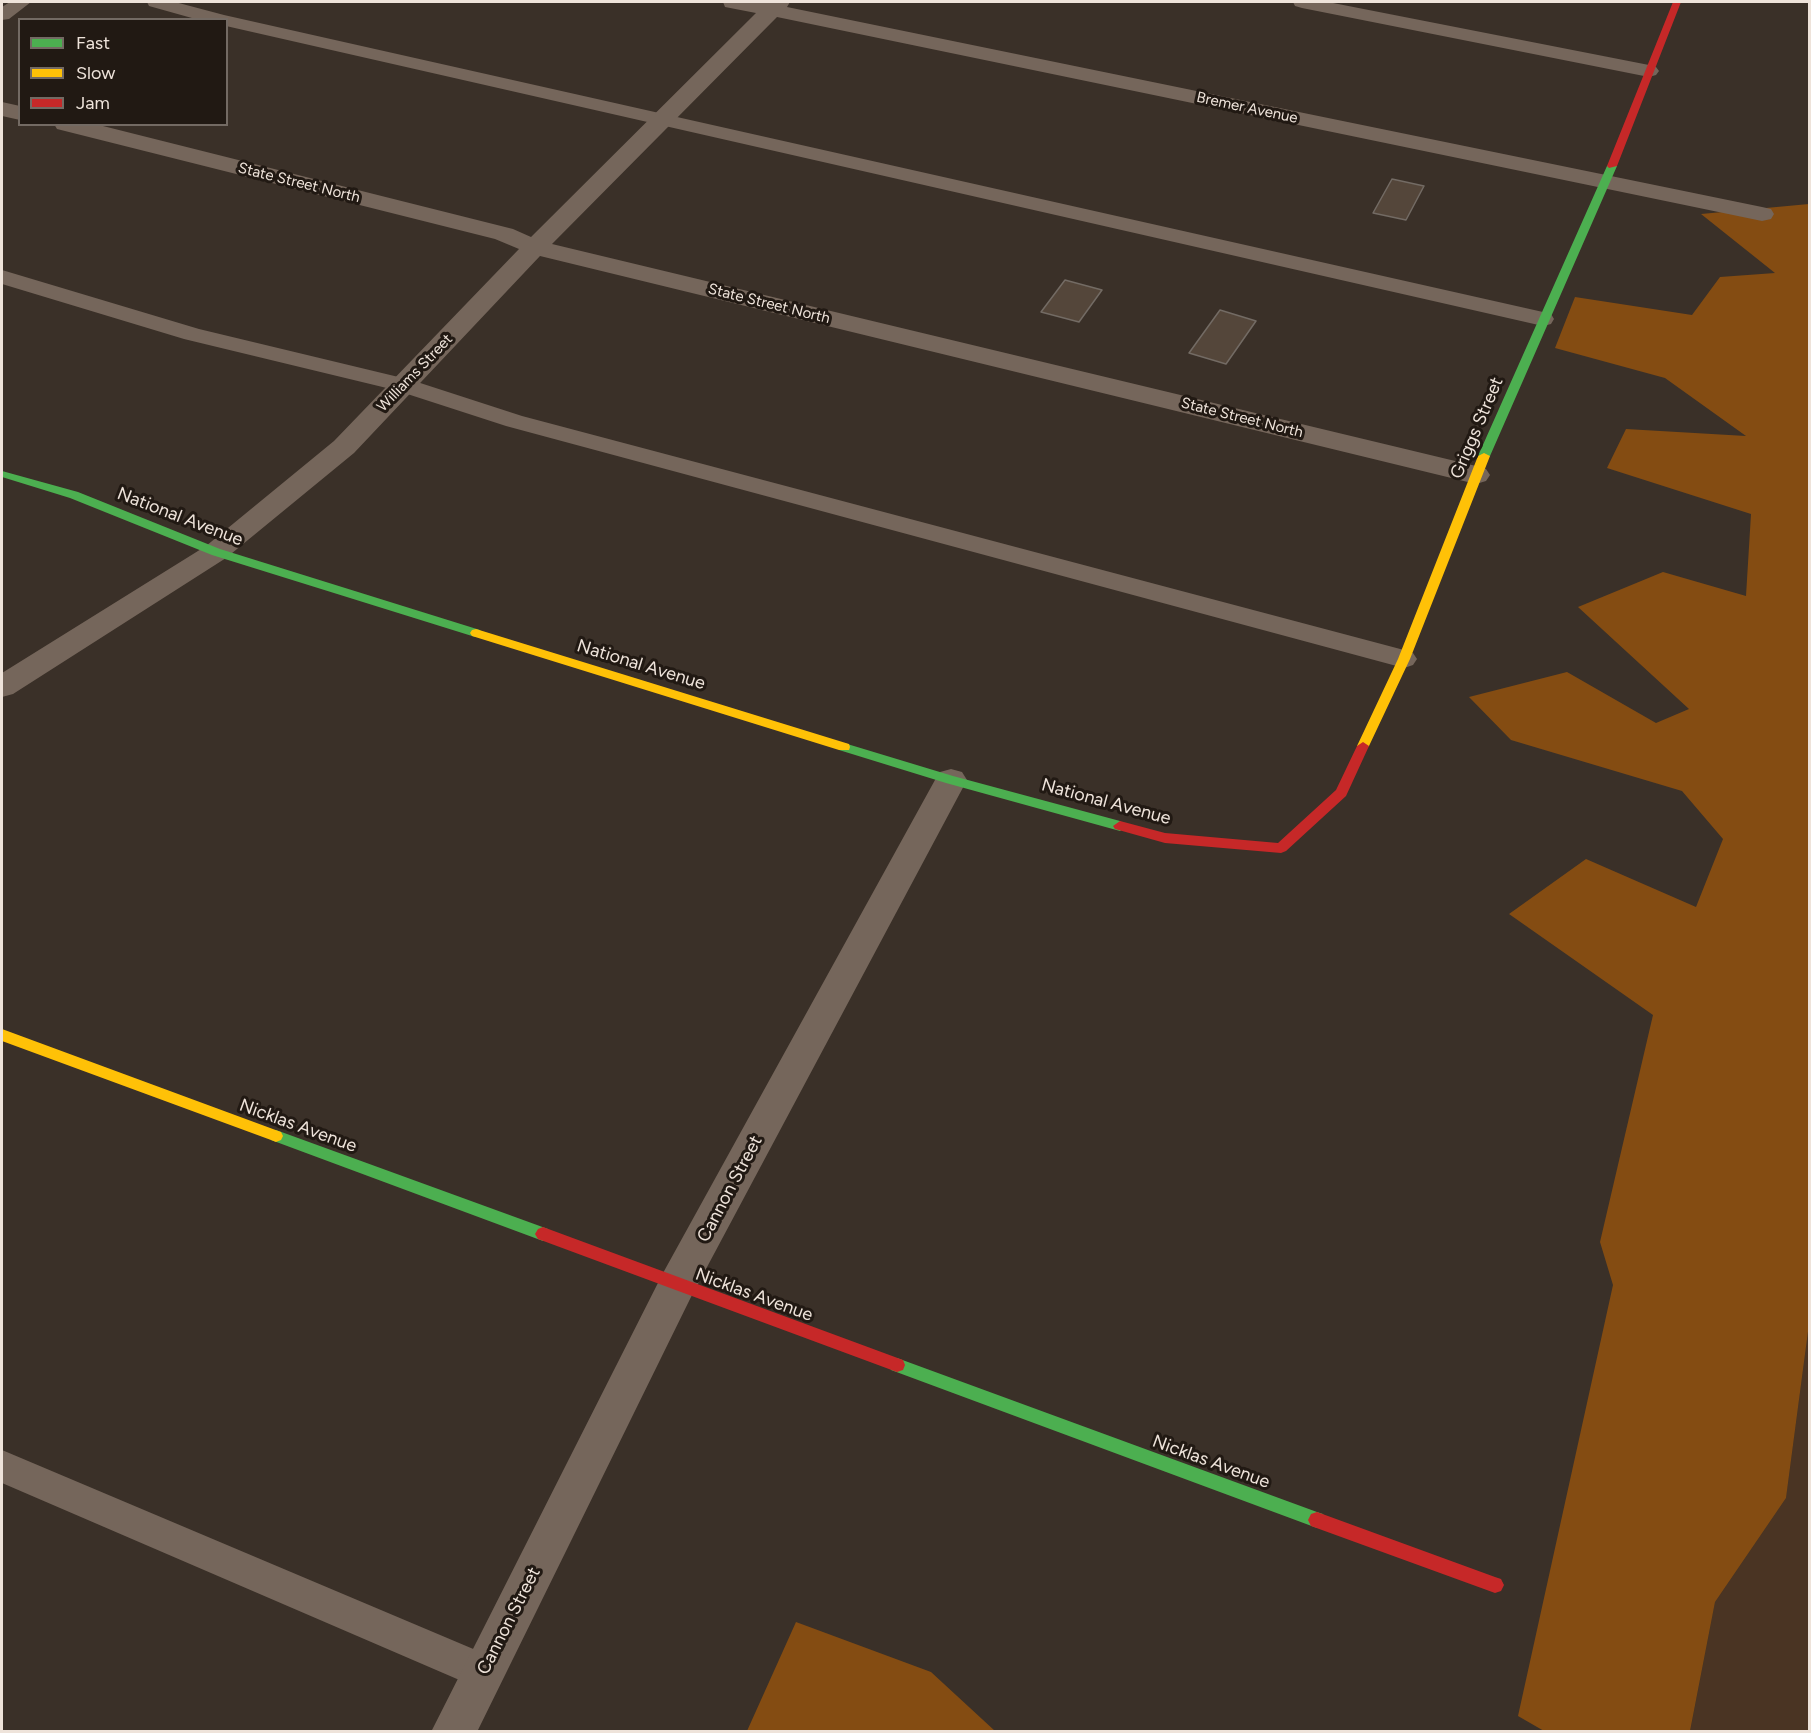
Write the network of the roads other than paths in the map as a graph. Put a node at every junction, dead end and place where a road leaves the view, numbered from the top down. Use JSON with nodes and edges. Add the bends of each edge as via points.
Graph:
{"nodes":[{"id":1,"x":22,"y":2,"type":"edge"},
{"id":2,"x":156,"y":2,"type":"edge"},
{"id":3,"x":733,"y":2,"type":"edge"},
{"id":4,"x":1302,"y":2,"type":"edge"},
{"id":5,"x":1677,"y":2,"type":"edge"},
{"id":6,"x":776,"y":6,"type":"edge"},
{"id":7,"x":2,"y":15,"type":"edge"},
{"id":8,"x":216,"y":18,"type":"edge"},
{"id":9,"x":228,"y":21,"type":"edge"},
{"id":10,"x":1650,"y":71,"type":"junction"},
{"id":11,"x":2,"y":108,"type":"edge"},
{"id":12,"x":18,"y":112,"type":"edge"},
{"id":13,"x":663,"y":119,"type":"junction"},
{"id":14,"x":73,"y":126,"type":"edge"},
{"id":15,"x":1605,"y":183,"type":"junction"},
{"id":16,"x":1762,"y":214,"type":"dead end"},
{"id":17,"x":535,"y":247,"type":"junction"},
{"id":18,"x":2,"y":277,"type":"edge"},
{"id":19,"x":1543,"y":320,"type":"junction"},
{"id":20,"x":403,"y":385,"type":"junction"},
{"id":21,"x":2,"y":474,"type":"edge"},
{"id":22,"x":1476,"y":475,"type":"junction"},
{"id":23,"x":216,"y":552,"type":"junction"},
{"id":24,"x":1404,"y":658,"type":"junction"},
{"id":25,"x":2,"y":687,"type":"edge"},
{"id":26,"x":951,"y":780,"type":"junction"},
{"id":27,"x":1281,"y":848,"type":"joint"},
{"id":28,"x":2,"y":1035,"type":"edge"},
{"id":29,"x":677,"y":1286,"type":"junction"},
{"id":30,"x":2,"y":1466,"type":"edge"},
{"id":31,"x":1495,"y":1585,"type":"dead end"},
{"id":32,"x":483,"y":1672,"type":"junction"},
{"id":33,"x":453,"y":1731,"type":"edge"}],
"edges":[{"from":1,"to":7,"type":"lane"},
{"from":2,"to":8,"type":"lane"},
{"from":3,"to":6,"type":"street","name":"Bremer Avenue"},
{"from":4,"to":10,"type":"lane"},
{"from":5,"to":10,"type":"street","name":"Griggs Street"},
{"from":6,"to":13,"type":"street","name":"Williams Street"},
{"from":6,"to":15,"type":"street","name":"Bremer Avenue"},
{"from":9,"to":13,"type":"lane"},
{"from":10,"to":15,"type":"street","name":"Griggs Street"},
{"from":11,"to":12,"type":"street"},
{"from":13,"to":17,"type":"street","name":"Williams Street"},
{"from":13,"to":19,"type":"lane"},
{"from":14,"to":17,"type":"street","name":"State Street North","via":[[504,234]]},
{"from":15,"to":16,"type":"street","name":"Bremer Avenue"},
{"from":15,"to":19,"type":"street","name":"Griggs Street"},
{"from":17,"to":20,"type":"street","name":"Williams Street"},
{"from":17,"to":22,"type":"street","name":"State Street North"},
{"from":18,"to":20,"type":"lane","via":[[192,334]]},
{"from":19,"to":22,"type":"street","name":"Griggs Street"},
{"from":20,"to":23,"type":"street","name":"Williams Street","via":[[344,447]]},
{"from":20,"to":24,"type":"lane","via":[[514,421]]},
{"from":21,"to":23,"type":"street","name":"National Avenue","via":[[74,495]]},
{"from":22,"to":24,"type":"street","name":"Griggs Street"},
{"from":23,"to":25,"type":"street","name":"Williams Street"},
{"from":23,"to":26,"type":"street","name":"National Avenue"},
{"from":24,"to":27,"type":"street","name":"Griggs Street","via":[[1341,793]]},
{"from":26,"to":27,"type":"street","name":"National Avenue","via":[[1165,838]]},
{"from":26,"to":29,"type":"street","name":"Cannon Street"},
{"from":28,"to":29,"type":"street","name":"Nicklas Avenue"},
{"from":29,"to":31,"type":"street","name":"Nicklas Avenue"},
{"from":29,"to":32,"type":"street","name":"Cannon Street"},
{"from":30,"to":32,"type":"lane"},
{"from":32,"to":33,"type":"street","name":"Cannon Street"}]}
